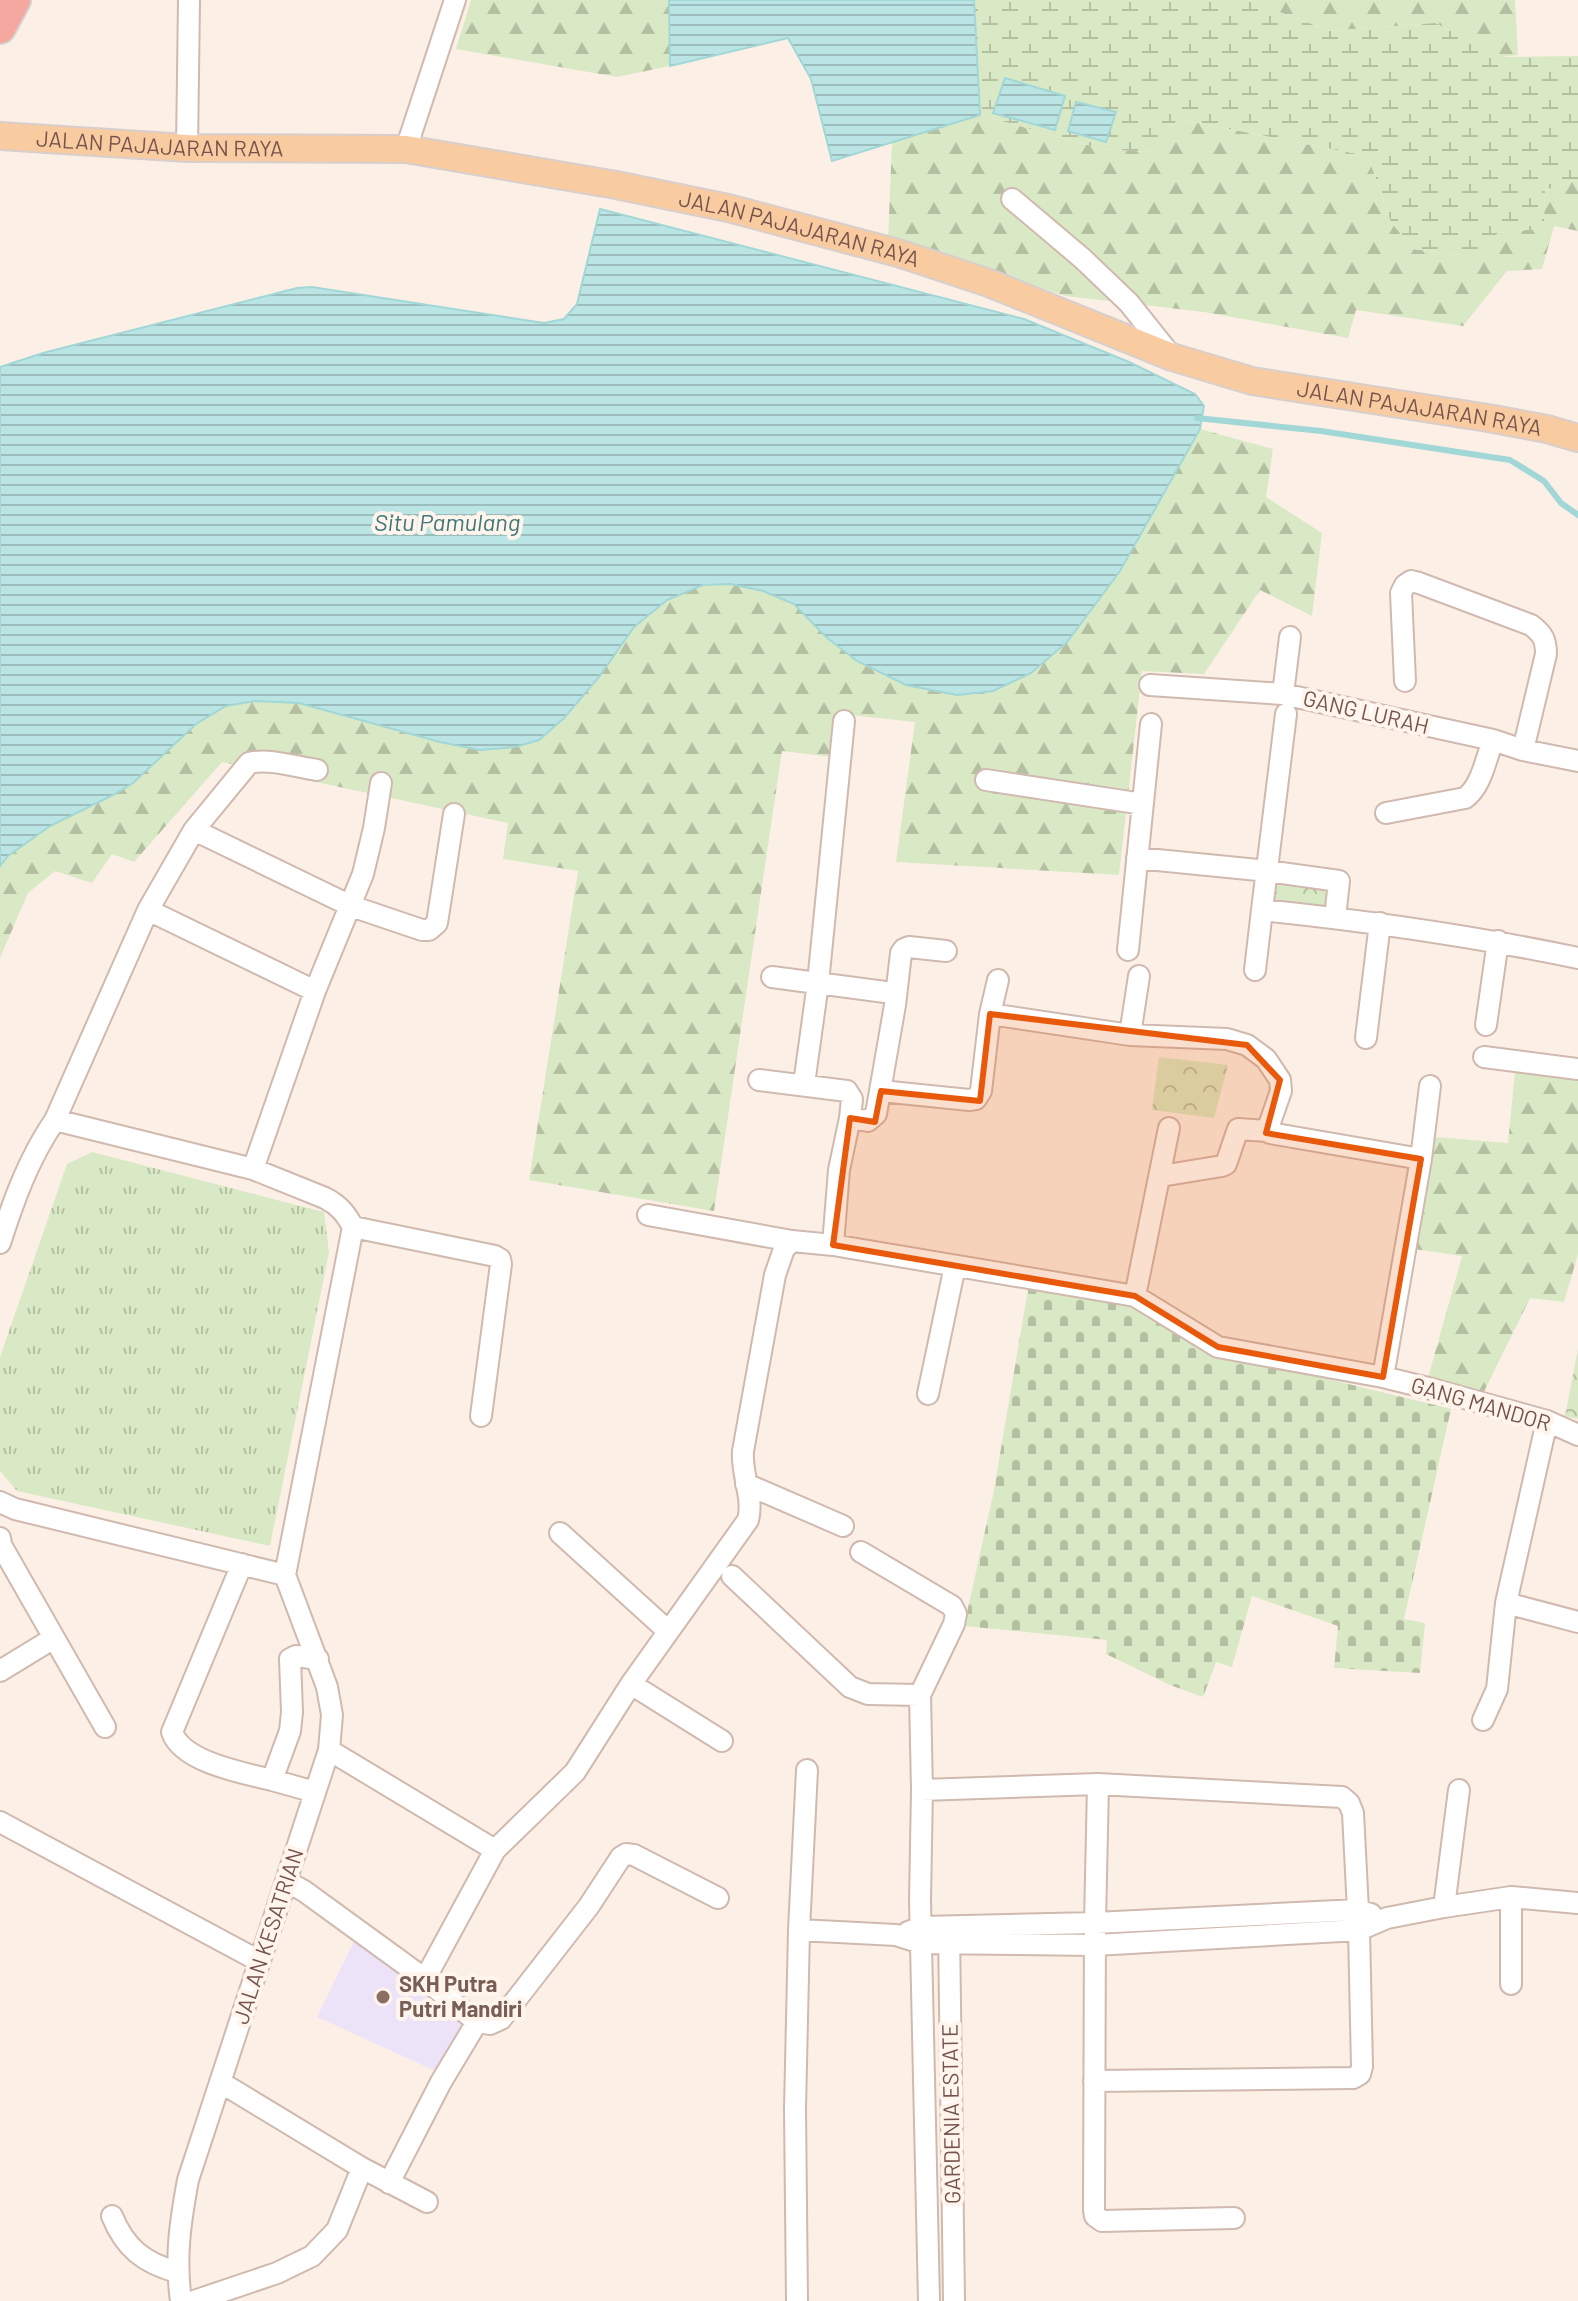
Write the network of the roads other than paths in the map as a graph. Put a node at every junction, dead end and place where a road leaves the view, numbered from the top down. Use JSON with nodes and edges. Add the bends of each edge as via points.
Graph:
{"nodes":[{"id":1,"x":189,"y":0,"type":"edge"},
{"id":2,"x":455,"y":0,"type":"edge"},
{"id":3,"x":0,"y":136,"type":"edge"},
{"id":4,"x":187,"y":148,"type":"junction"},
{"id":5,"x":406,"y":149,"type":"junction"},
{"id":6,"x":1012,"y":199,"type":"dead end"},
{"id":7,"x":1172,"y":357,"type":"junction"},
{"id":8,"x":1578,"y":438,"type":"edge"},
{"id":9,"x":1290,"y":637,"type":"dead end"},
{"id":10,"x":1405,"y":681,"type":"dead end"},
{"id":11,"x":1150,"y":685,"type":"dead end"},
{"id":12,"x":1285,"y":704,"type":"junction"},
{"id":13,"x":844,"y":721,"type":"dead end"},
{"id":14,"x":1151,"y":724,"type":"dead end"},
{"id":15,"x":1493,"y":740,"type":"junction"},
{"id":16,"x":1523,"y":750,"type":"junction"},
{"id":17,"x":1578,"y":761,"type":"edge"},
{"id":18,"x":317,"y":770,"type":"dead end"},
{"id":19,"x":986,"y":780,"type":"dead end"},
{"id":20,"x":381,"y":783,"type":"dead end"},
{"id":21,"x":1143,"y":804,"type":"junction"},
{"id":22,"x":1386,"y":813,"type":"dead end"},
{"id":23,"x":454,"y":814,"type":"dead end"},
{"id":24,"x":194,"y":830,"type":"junction"},
{"id":25,"x":1137,"y":858,"type":"junction"},
{"id":26,"x":1268,"y":871,"type":"junction"},
{"id":27,"x":351,"y":906,"type":"junction"},
{"id":28,"x":148,"y":910,"type":"junction"},
{"id":29,"x":1262,"y":910,"type":"junction"},
{"id":30,"x":1335,"y":918,"type":"junction"},
{"id":31,"x":1380,"y":923,"type":"junction"},
{"id":32,"x":1498,"y":941,"type":"junction"},
{"id":33,"x":1128,"y":950,"type":"dead end"},
{"id":34,"x":946,"y":951,"type":"dead end"},
{"id":35,"x":1578,"y":958,"type":"edge"},
{"id":36,"x":1255,"y":970,"type":"dead end"},
{"id":37,"x":1139,"y":976,"type":"dead end"},
{"id":38,"x":772,"y":977,"type":"dead end"},
{"id":39,"x":998,"y":980,"type":"dead end"},
{"id":40,"x":818,"y":983,"type":"junction"},
{"id":41,"x":315,"y":991,"type":"junction"},
{"id":42,"x":885,"y":992,"type":"dead end"},
{"id":43,"x":990,"y":1014,"type":"junction"},
{"id":44,"x":1486,"y":1025,"type":"dead end"},
{"id":45,"x":1130,"y":1035,"type":"junction"},
{"id":46,"x":1366,"y":1038,"type":"dead end"},
{"id":47,"x":1484,"y":1057,"type":"dead end"},
{"id":48,"x":1578,"y":1069,"type":"edge"},
{"id":49,"x":759,"y":1080,"type":"dead end"},
{"id":50,"x":804,"y":1084,"type":"junction"},
{"id":51,"x":1430,"y":1086,"type":"dead end"},
{"id":52,"x":881,"y":1091,"type":"junction"},
{"id":53,"x":850,"y":1118,"type":"junction"},
{"id":54,"x":55,"y":1120,"type":"junction"},
{"id":55,"x":1169,"y":1128,"type":"dead end"},
{"id":56,"x":1267,"y":1131,"type":"junction"},
{"id":57,"x":1421,"y":1159,"type":"junction"},
{"id":58,"x":253,"y":1169,"type":"junction"},
{"id":59,"x":1161,"y":1176,"type":"junction"},
{"id":60,"x":648,"y":1215,"type":"dead end"},
{"id":61,"x":353,"y":1227,"type":"junction"},
{"id":62,"x":792,"y":1241,"type":"junction"},
{"id":63,"x":0,"y":1243,"type":"edge"},
{"id":64,"x":833,"y":1245,"type":"junction"},
{"id":65,"x":955,"y":1266,"type":"junction"},
{"id":66,"x":1135,"y":1296,"type":"junction"},
{"id":67,"x":1383,"y":1377,"type":"junction"},
{"id":68,"x":928,"y":1394,"type":"dead end"},
{"id":69,"x":481,"y":1416,"type":"dead end"},
{"id":70,"x":1547,"y":1421,"type":"junction"},
{"id":71,"x":1578,"y":1435,"type":"edge"},
{"id":72,"x":746,"y":1484,"type":"junction"},
{"id":73,"x":8,"y":1506,"type":"edge"},
{"id":74,"x":843,"y":1526,"type":"dead end"},
{"id":75,"x":0,"y":1528,"type":"edge"},
{"id":76,"x":560,"y":1533,"type":"dead end"},
{"id":77,"x":0,"y":1538,"type":"edge"},
{"id":78,"x":861,"y":1552,"type":"dead end"},
{"id":79,"x":242,"y":1564,"type":"junction"},
{"id":80,"x":285,"y":1575,"type":"junction"},
{"id":81,"x":732,"y":1576,"type":"dead end"},
{"id":82,"x":1506,"y":1603,"type":"junction"},
{"id":83,"x":1578,"y":1622,"type":"edge"},
{"id":84,"x":668,"y":1631,"type":"junction"},
{"id":85,"x":54,"y":1638,"type":"junction"},
{"id":86,"x":318,"y":1659,"type":"junction"},
{"id":87,"x":0,"y":1671,"type":"edge"},
{"id":88,"x":631,"y":1684,"type":"junction"},
{"id":89,"x":920,"y":1695,"type":"junction"},
{"id":90,"x":1483,"y":1720,"type":"dead end"},
{"id":91,"x":105,"y":1727,"type":"dead end"},
{"id":92,"x":722,"y":1741,"type":"dead end"},
{"id":93,"x":329,"y":1750,"type":"junction"},
{"id":94,"x":807,"y":1770,"type":"dead end"},
{"id":95,"x":272,"y":1780,"type":"junction"},
{"id":96,"x":1098,"y":1784,"type":"junction"},
{"id":97,"x":922,"y":1790,"type":"junction"},
{"id":98,"x":1459,"y":1790,"type":"dead end"},
{"id":99,"x":315,"y":1792,"type":"junction"},
{"id":100,"x":0,"y":1822,"type":"edge"},
{"id":101,"x":495,"y":1850,"type":"junction"},
{"id":102,"x":286,"y":1881,"type":"junction"},
{"id":103,"x":1511,"y":1897,"type":"junction"},
{"id":104,"x":718,"y":1898,"type":"dead end"},
{"id":105,"x":1578,"y":1903,"type":"edge"},
{"id":106,"x":1444,"y":1907,"type":"junction"},
{"id":107,"x":1358,"y":1920,"type":"junction"},
{"id":108,"x":1095,"y":1923,"type":"junction"},
{"id":109,"x":799,"y":1930,"type":"junction"},
{"id":110,"x":921,"y":1935,"type":"junction"},
{"id":111,"x":949,"y":1936,"type":"junction"},
{"id":112,"x":1095,"y":1945,"type":"junction"},
{"id":113,"x":259,"y":1961,"type":"junction"},
{"id":114,"x":425,"y":1979,"type":"junction"},
{"id":115,"x":1511,"y":1984,"type":"dead end"},
{"id":116,"x":477,"y":2022,"type":"junction"},
{"id":117,"x":1094,"y":2081,"type":"junction"},
{"id":118,"x":220,"y":2082,"type":"junction"},
{"id":119,"x":362,"y":2168,"type":"junction"},
{"id":120,"x":389,"y":2183,"type":"junction"},
{"id":121,"x":427,"y":2202,"type":"dead end"},
{"id":122,"x":112,"y":2216,"type":"dead end"},
{"id":123,"x":1234,"y":2218,"type":"dead end"},
{"id":124,"x":177,"y":2272,"type":"junction"},
{"id":125,"x":181,"y":2301,"type":"edge"},
{"id":126,"x":194,"y":2301,"type":"edge"},
{"id":127,"x":797,"y":2301,"type":"edge"},
{"id":128,"x":929,"y":2301,"type":"edge"},
{"id":129,"x":954,"y":2301,"type":"edge"}],
"edges":[{"from":1,"to":4,"type":"street"},
{"from":2,"to":5,"type":"street"},
{"from":3,"to":4,"type":"main road","name":"JALAN PAJAJARAN RAYA"},
{"from":4,"to":5,"type":"main road","name":"JALAN PAJAJARAN RAYA"},
{"from":5,"to":7,"type":"main road","name":"JALAN PAJAJARAN RAYA","via":[[630,188],[829,234],[989,283]]},
{"from":6,"to":7,"type":"street","via":[[1129,303]]},
{"from":7,"to":8,"type":"main road","name":"JALAN PAJAJARAN RAYA","via":[[1252,381],[1488,418]]},
{"from":9,"to":12,"type":"street"},
{"from":10,"to":16,"type":"street","via":[[1401,593],[1411,581],[1531,625],[1542,633],[1546,654]]},
{"from":11,"to":12,"type":"street","name":"GANG LURAH"},
{"from":12,"to":15,"type":"street","name":"GANG LURAH"},
{"from":12,"to":26,"type":"street"},
{"from":13,"to":40,"type":"street"},
{"from":14,"to":21,"type":"street"},
{"from":15,"to":16,"type":"street","name":"GANG LURAH"},
{"from":15,"to":22,"type":"street","via":[[1472,794]]},
{"from":16,"to":17,"type":"street","name":"GANG LURAH"},
{"from":18,"to":24,"type":"street","via":[[270,761],[249,763]]},
{"from":19,"to":21,"type":"street"},
{"from":20,"to":27,"type":"street","via":[[363,874]]},
{"from":21,"to":25,"type":"street"},
{"from":23,"to":27,"type":"street","via":[[434,926],[422,930]]},
{"from":24,"to":27,"type":"street"},
{"from":24,"to":28,"type":"street"},
{"from":25,"to":26,"type":"street"},
{"from":25,"to":33,"type":"street"},
{"from":26,"to":29,"type":"street"},
{"from":26,"to":30,"type":"street","via":[[1339,881]]},
{"from":27,"to":41,"type":"street"},
{"from":28,"to":41,"type":"street"},
{"from":28,"to":54,"type":"street"},
{"from":29,"to":30,"type":"street"},
{"from":29,"to":36,"type":"street"},
{"from":30,"to":31,"type":"street"},
{"from":31,"to":32,"type":"street"},
{"from":31,"to":46,"type":"street"},
{"from":32,"to":35,"type":"street"},
{"from":32,"to":44,"type":"street"},
{"from":34,"to":52,"type":"street","via":[[909,947],[901,953]]},
{"from":37,"to":45,"type":"street"},
{"from":38,"to":40,"type":"street"},
{"from":39,"to":43,"type":"street"},
{"from":40,"to":42,"type":"street"},
{"from":40,"to":50,"type":"street"},
{"from":41,"to":58,"type":"street"},
{"from":43,"to":45,"type":"street"},
{"from":43,"to":52,"type":"street","via":[[976,1099]]},
{"from":45,"to":56,"type":"street","via":[[1227,1039],[1255,1049],[1280,1080]]},
{"from":47,"to":48,"type":"street"},
{"from":49,"to":50,"type":"street"},
{"from":50,"to":53,"type":"street","via":[[847,1091],[852,1099]]},
{"from":51,"to":57,"type":"street"},
{"from":52,"to":53,"type":"street","via":[[872,1119]]},
{"from":53,"to":64,"type":"street","via":[[839,1170]]},
{"from":54,"to":58,"type":"street"},
{"from":54,"to":63,"type":"street","via":[[18,1189]]},
{"from":55,"to":59,"type":"street"},
{"from":56,"to":57,"type":"street"},
{"from":56,"to":59,"type":"street","via":[[1238,1129],[1222,1166]]},
{"from":57,"to":67,"type":"street"},
{"from":58,"to":61,"type":"street","via":[[336,1203]]},
{"from":59,"to":66,"type":"street"},
{"from":60,"to":62,"type":"street"},
{"from":61,"to":69,"type":"street","via":[[500,1259]]},
{"from":61,"to":80,"type":"street"},
{"from":62,"to":64,"type":"street"},
{"from":62,"to":72,"type":"street","via":[[775,1275],[743,1451]]},
{"from":64,"to":65,"type":"street"},
{"from":65,"to":66,"type":"street"},
{"from":65,"to":68,"type":"street"},
{"from":66,"to":67,"type":"street","name":"GANG MANDOR","via":[[1218,1347]]},
{"from":67,"to":70,"type":"street","name":"GANG MANDOR"},
{"from":70,"to":71,"type":"street","name":"GANG MANDOR"},
{"from":70,"to":82,"type":"street"},
{"from":72,"to":74,"type":"street"},
{"from":72,"to":84,"type":"street","via":[[748,1520]]},
{"from":73,"to":75,"type":"street"},
{"from":73,"to":79,"type":"street"},
{"from":76,"to":84,"type":"street"},
{"from":77,"to":85,"type":"street"},
{"from":78,"to":89,"type":"street","via":[[952,1606],[956,1614]]},
{"from":79,"to":80,"type":"street"},
{"from":79,"to":95,"type":"street","via":[[172,1732],[196,1758]]},
{"from":80,"to":86,"type":"street","name":"JALAN KESATRIAN"},
{"from":81,"to":89,"type":"street","via":[[850,1687],[868,1694]]},
{"from":82,"to":83,"type":"street"},
{"from":82,"to":90,"type":"street","via":[[1497,1689]]},
{"from":84,"to":88,"type":"street"},
{"from":85,"to":87,"type":"street"},
{"from":85,"to":91,"type":"street"},
{"from":86,"to":93,"type":"street","name":"JALAN KESATRIAN","via":[[332,1715]]},
{"from":86,"to":95,"type":"street","via":[[290,1659],[290,1731]]},
{"from":88,"to":92,"type":"street"},
{"from":88,"to":101,"type":"street","via":[[575,1772]]},
{"from":89,"to":97,"type":"street","name":"GARDENIA ESTATE"},
{"from":93,"to":99,"type":"street","name":"JALAN KESATRIAN"},
{"from":93,"to":101,"type":"street"},
{"from":94,"to":109,"type":"street"},
{"from":95,"to":99,"type":"street"},
{"from":96,"to":97,"type":"street"},
{"from":96,"to":107,"type":"street","via":[[1342,1797],[1353,1813]]},
{"from":96,"to":108,"type":"street"},
{"from":97,"to":110,"type":"street","name":"GARDENIA ESTATE"},
{"from":98,"to":106,"type":"street"},
{"from":99,"to":102,"type":"street","name":"JALAN KESATRIAN"},
{"from":100,"to":113,"type":"street"},
{"from":101,"to":114,"type":"street"},
{"from":102,"to":113,"type":"street","name":"JALAN KESATRIAN"},
{"from":102,"to":114,"type":"street"},
{"from":103,"to":105,"type":"street"},
{"from":103,"to":106,"type":"street"},
{"from":103,"to":115,"type":"street"},
{"from":104,"to":116,"type":"street","via":[[626,1854],[501,2019]]},
{"from":106,"to":107,"type":"street"},
{"from":107,"to":108,"type":"street"},
{"from":107,"to":112,"type":"street"},
{"from":107,"to":117,"type":"street","via":[[1360,2074]]},
{"from":108,"to":111,"type":"street"},
{"from":108,"to":112,"type":"street"},
{"from":109,"to":110,"type":"street"},
{"from":109,"to":127,"type":"street"},
{"from":110,"to":111,"type":"street"},
{"from":110,"to":128,"type":"street","name":"GARDENIA ESTATE"},
{"from":111,"to":112,"type":"street"},
{"from":111,"to":129,"type":"street","name":"GARDENIA ESTATE"},
{"from":112,"to":117,"type":"street"},
{"from":113,"to":118,"type":"street","name":"JALAN KESATRIAN"},
{"from":114,"to":116,"type":"street"},
{"from":116,"to":120,"type":"street"},
{"from":117,"to":123,"type":"street","via":[[1095,2216],[1102,2221]]},
{"from":118,"to":119,"type":"street"},
{"from":118,"to":124,"type":"street","name":"JALAN KESATRIAN","via":[[188,2180]]},
{"from":119,"to":120,"type":"street"},
{"from":119,"to":126,"type":"street","via":[[337,2230],[312,2256]]},
{"from":120,"to":121,"type":"street"},
{"from":122,"to":124,"type":"street","via":[[119,2234],[135,2251],[156,2266]]},
{"from":124,"to":125,"type":"street","name":"JALAN KESATRIAN"}]}
